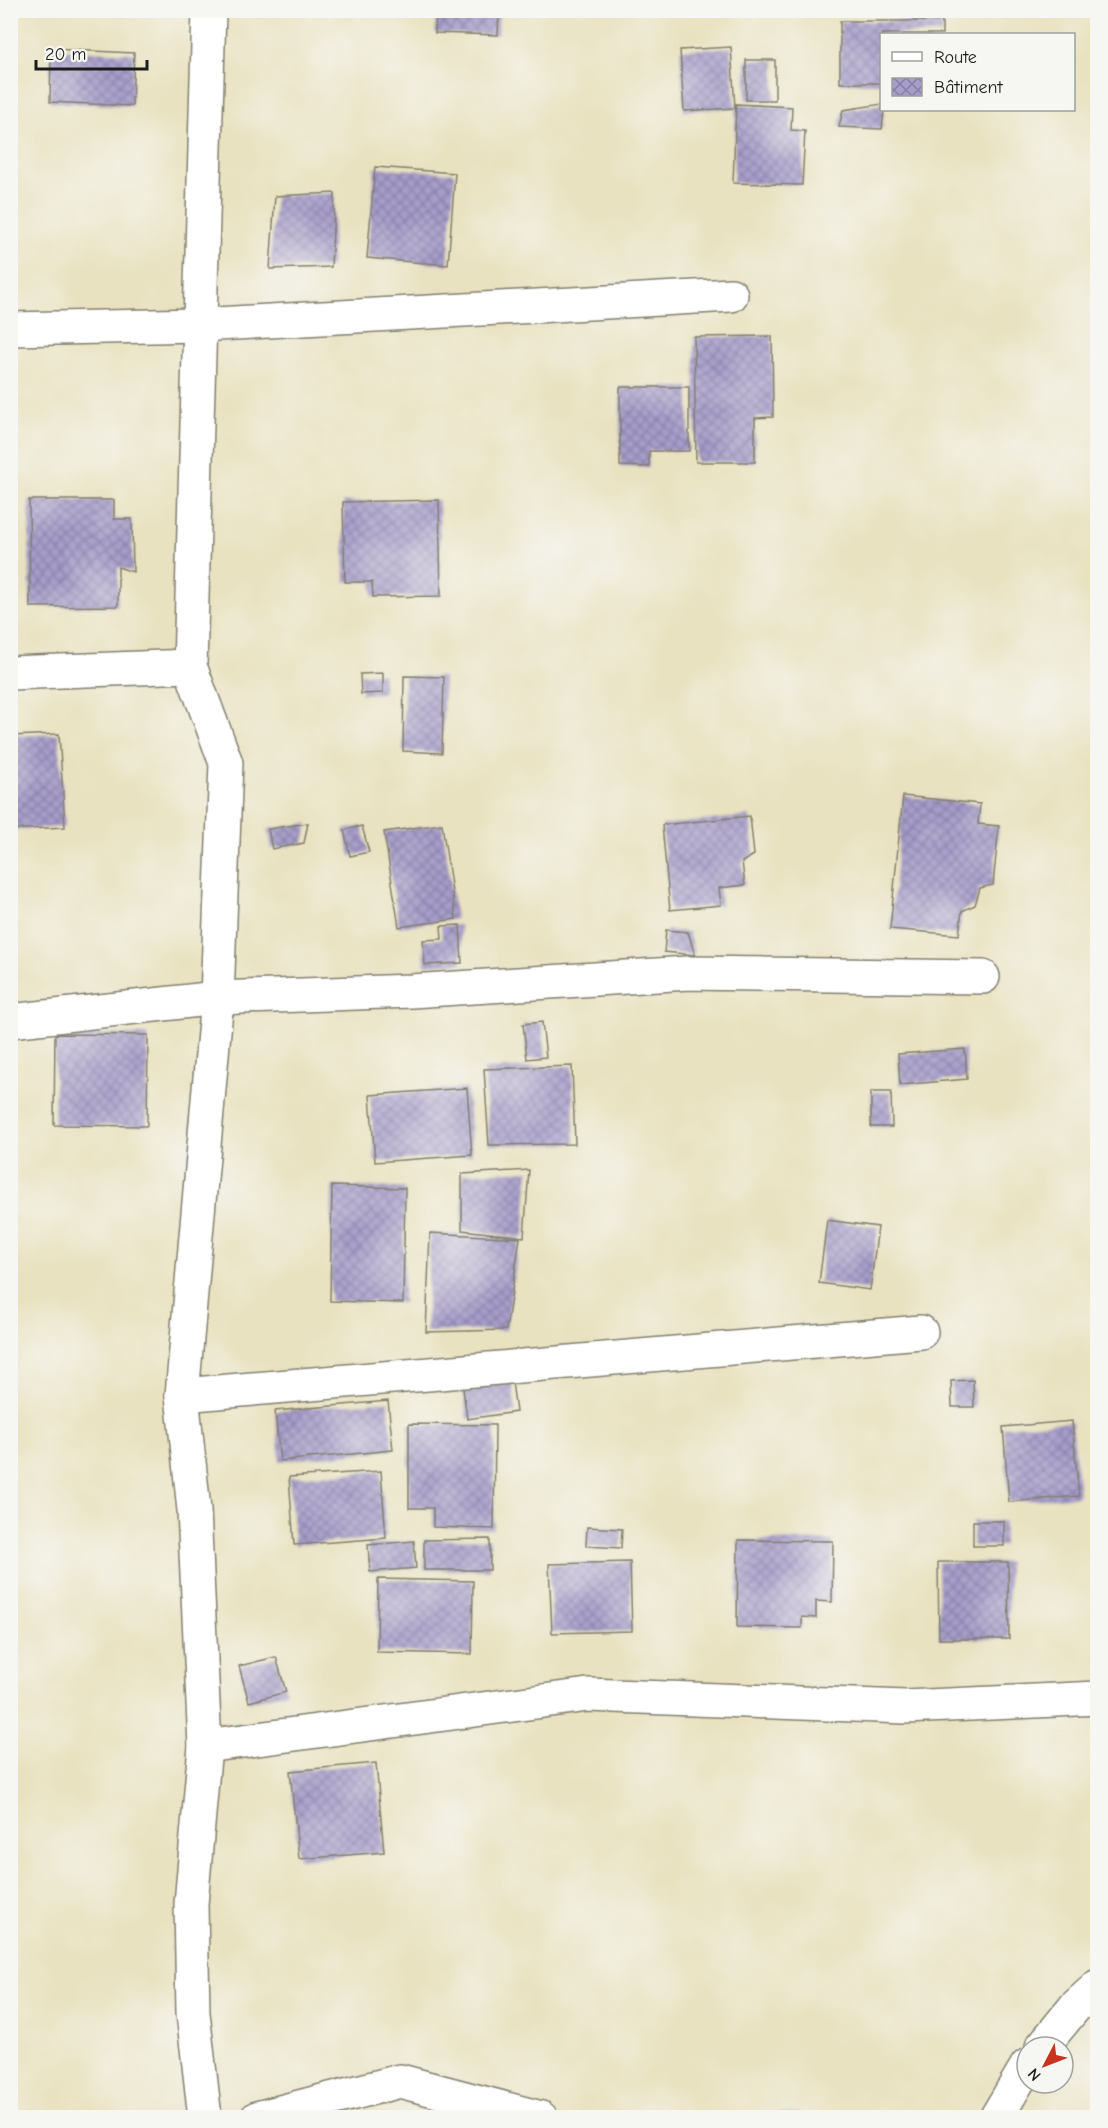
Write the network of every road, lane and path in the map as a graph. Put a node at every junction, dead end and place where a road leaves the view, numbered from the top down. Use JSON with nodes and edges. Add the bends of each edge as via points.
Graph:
{"nodes":[{"id":1,"x":209,"y":10,"type":"edge"},
{"id":2,"x":731,"y":295,"type":"dead end"},
{"id":3,"x":199,"y":325,"type":"junction"},
{"id":4,"x":10,"y":329,"type":"edge"},
{"id":5,"x":190,"y":666,"type":"junction"},
{"id":6,"x":10,"y":674,"type":"edge"},
{"id":7,"x":983,"y":977,"type":"dead end"},
{"id":8,"x":217,"y":998,"type":"junction"},
{"id":9,"x":10,"y":1021,"type":"edge"},
{"id":10,"x":921,"y":1332,"type":"dead end"},
{"id":11,"x":182,"y":1395,"type":"junction"},
{"id":12,"x":1098,"y":1698,"type":"edge"},
{"id":13,"x":205,"y":1746,"type":"junction"},
{"id":14,"x":1098,"y":1986,"type":"edge"},
{"id":15,"x":1052,"y":2035,"type":"edge"},
{"id":16,"x":1015,"y":2086,"type":"edge"},
{"id":17,"x":205,"y":2118,"type":"edge"},
{"id":18,"x":257,"y":2118,"type":"edge"},
{"id":19,"x":541,"y":2118,"type":"edge"},
{"id":20,"x":996,"y":2118,"type":"edge"}],
"edges":[{"from":1,"to":3,"type":"street"},
{"from":2,"to":3,"type":"street"},
{"from":3,"to":4,"type":"street"},
{"from":3,"to":5,"type":"street"},
{"from":5,"to":6,"type":"street"},
{"from":5,"to":8,"type":"street","via":[[226,764]]},
{"from":7,"to":8,"type":"street","via":[[688,973],[411,992]]},
{"from":8,"to":9,"type":"street"},
{"from":8,"to":11,"type":"street"},
{"from":10,"to":11,"type":"street"},
{"from":11,"to":13,"type":"street","via":[[194,1510]]},
{"from":12,"to":13,"type":"street","via":[[905,1707],[588,1695]]},
{"from":13,"to":17,"type":"street","via":[[191,1904],[193,2013]]},
{"from":14,"to":15,"type":"street"},
{"from":16,"to":20,"type":"street"},
{"from":18,"to":19,"type":"street","via":[[399,2081]]}]}
